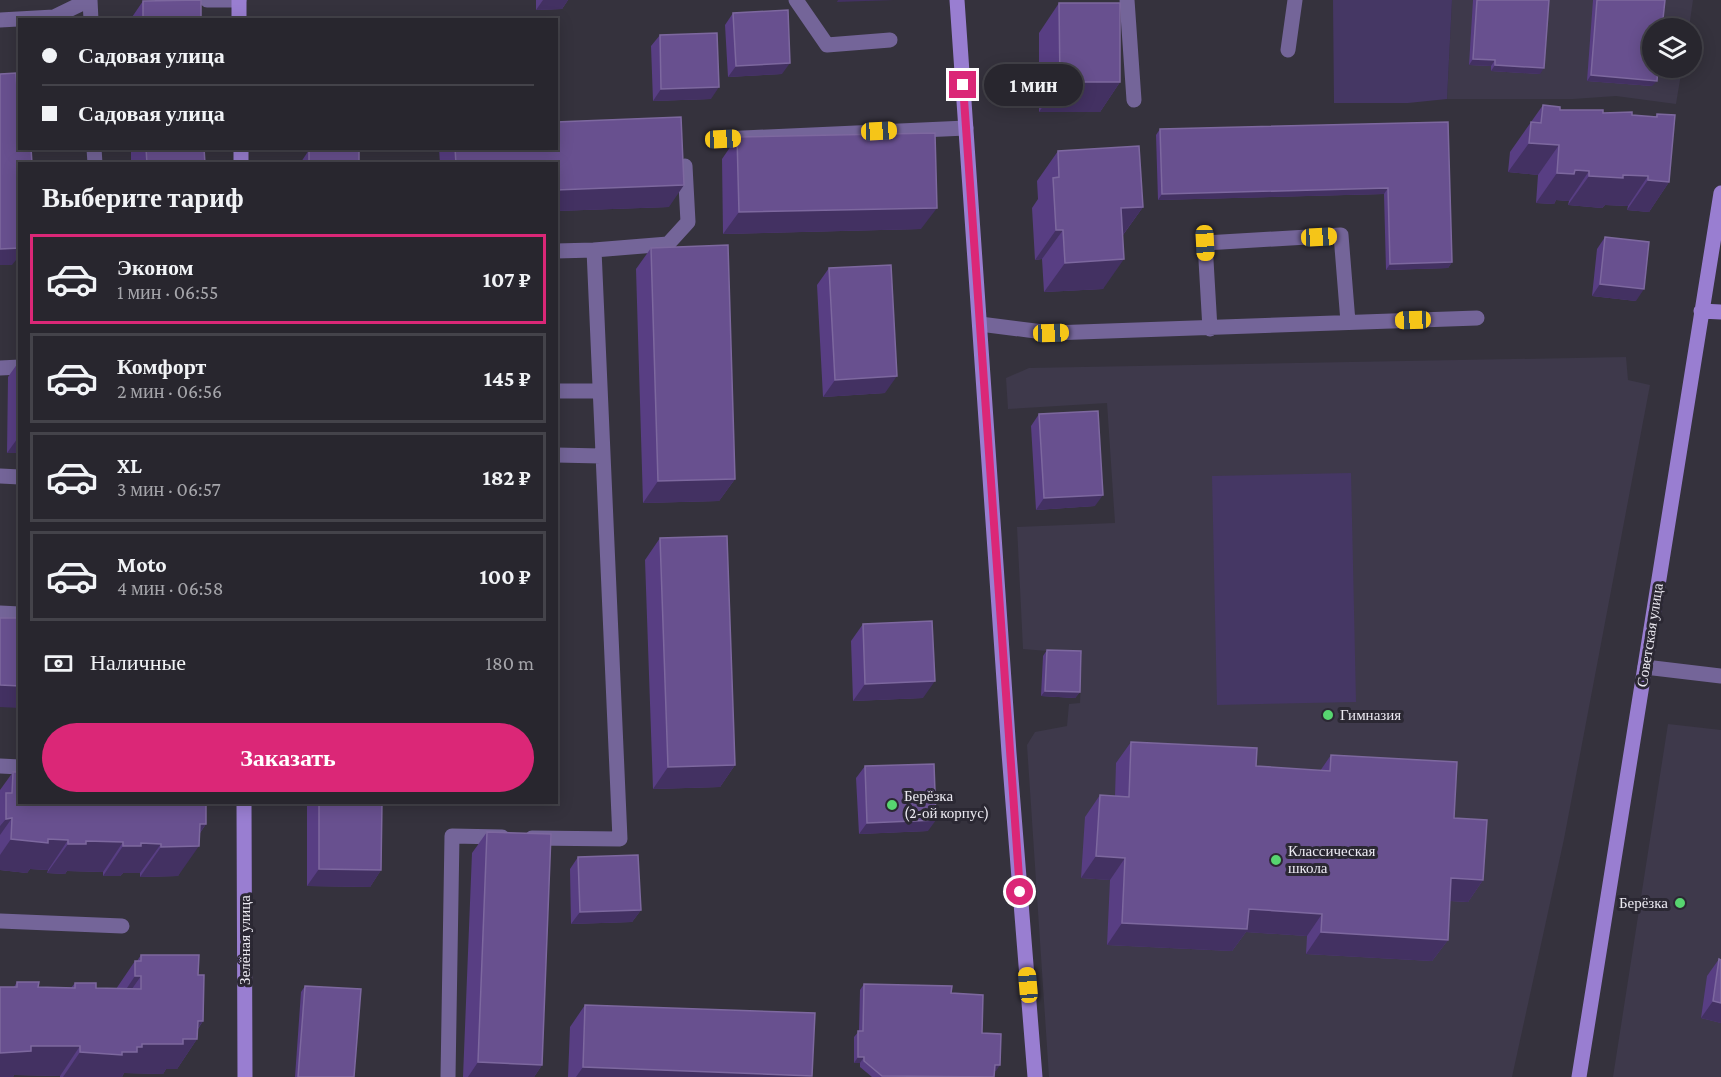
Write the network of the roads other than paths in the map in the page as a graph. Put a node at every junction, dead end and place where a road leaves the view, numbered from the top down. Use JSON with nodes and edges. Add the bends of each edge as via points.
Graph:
{"nodes":[{"id":1,"x":89,"y":0,"type":"edge"},
{"id":2,"x":207,"y":0,"type":"edge"},
{"id":3,"x":239,"y":0,"type":"edge"},
{"id":4,"x":796,"y":0,"type":"edge"},
{"id":5,"x":957,"y":0,"type":"edge"},
{"id":6,"x":1127,"y":0,"type":"edge"},
{"id":7,"x":1295,"y":0,"type":"edge"},
{"id":8,"x":36,"y":18,"type":"edge"},
{"id":9,"x":91,"y":18,"type":"edge"},
{"id":10,"x":239,"y":18,"type":"edge"},
{"id":11,"x":18,"y":19,"type":"edge"},
{"id":12,"x":0,"y":20,"type":"edge"},
{"id":13,"x":890,"y":40,"type":"dead end"},
{"id":14,"x":1288,"y":50,"type":"dead end"},
{"id":15,"x":1134,"y":100,"type":"dead end"},
{"id":16,"x":966,"y":128,"type":"junction"},
{"id":17,"x":723,"y":139,"type":"dead end"},
{"id":18,"x":685,"y":166,"type":"edge"},
{"id":19,"x":1721,"y":193,"type":"edge"},
{"id":20,"x":594,"y":250,"type":"junction"},
{"id":21,"x":558,"y":251,"type":"edge"},
{"id":22,"x":1701,"y":311,"type":"junction"},
{"id":23,"x":1721,"y":312,"type":"edge"},
{"id":24,"x":1477,"y":318,"type":"dead end"},
{"id":25,"x":1348,"y":322,"type":"junction"},
{"id":26,"x":980,"y":324,"type":"junction"},
{"id":27,"x":1210,"y":329,"type":"junction"},
{"id":28,"x":18,"y":367,"type":"edge"},
{"id":29,"x":0,"y":368,"type":"edge"},
{"id":30,"x":558,"y":391,"type":"edge"},
{"id":31,"x":598,"y":391,"type":"junction"},
{"id":32,"x":558,"y":455,"type":"edge"},
{"id":33,"x":601,"y":456,"type":"junction"},
{"id":34,"x":0,"y":476,"type":"edge"},
{"id":35,"x":18,"y":477,"type":"edge"},
{"id":36,"x":0,"y":614,"type":"edge"},
{"id":37,"x":18,"y":614,"type":"edge"},
{"id":38,"x":1645,"y":667,"type":"junction"},
{"id":39,"x":1721,"y":676,"type":"edge"},
{"id":40,"x":0,"y":766,"type":"edge"},
{"id":41,"x":18,"y":767,"type":"edge"},
{"id":42,"x":244,"y":804,"type":"edge"},
{"id":43,"x":0,"y":921,"type":"edge"},
{"id":44,"x":122,"y":926,"type":"dead end"},
{"id":45,"x":245,"y":1077,"type":"edge"},
{"id":46,"x":448,"y":1077,"type":"edge"},
{"id":47,"x":1035,"y":1077,"type":"edge"},
{"id":48,"x":1579,"y":1077,"type":"edge"}],
"edges":[{"from":1,"to":8,"type":"lane","via":[[54,17]]},
{"from":1,"to":9,"type":"lane"},
{"from":2,"to":3,"type":"lane"},
{"from":3,"to":10,"type":"street"},
{"from":4,"to":13,"type":"lane","via":[[827,45]]},
{"from":5,"to":16,"type":"street"},
{"from":6,"to":15,"type":"lane"},
{"from":7,"to":14,"type":"lane"},
{"from":11,"to":12,"type":"lane"},
{"from":16,"to":17,"type":"lane"},
{"from":16,"to":26,"type":"street"},
{"from":18,"to":20,"type":"lane","via":[[688,222],[668,243]]},
{"from":19,"to":22,"type":"street","name":"Советская улица"},
{"from":20,"to":21,"type":"lane"},
{"from":20,"to":31,"type":"lane"},
{"from":22,"to":23,"type":"street"},
{"from":22,"to":38,"type":"street","name":"Советская улица"},
{"from":24,"to":25,"type":"lane"},
{"from":25,"to":27,"type":"lane"},
{"from":25,"to":27,"type":"lane","via":[[1341,235],[1205,243]]},
{"from":26,"to":27,"type":"lane","via":[[1051,333]]},
{"from":26,"to":47,"type":"street"},
{"from":28,"to":29,"type":"lane"},
{"from":30,"to":31,"type":"lane"},
{"from":31,"to":33,"type":"lane"},
{"from":32,"to":33,"type":"lane"},
{"from":33,"to":46,"type":"lane","via":[[620,839],[452,836]]},
{"from":34,"to":35,"type":"lane"},
{"from":36,"to":37,"type":"lane"},
{"from":38,"to":39,"type":"lane"},
{"from":38,"to":48,"type":"street","name":"Советская улица"},
{"from":40,"to":41,"type":"lane"},
{"from":42,"to":45,"type":"street","name":"Зелёная улица"},
{"from":43,"to":44,"type":"lane"}]}
